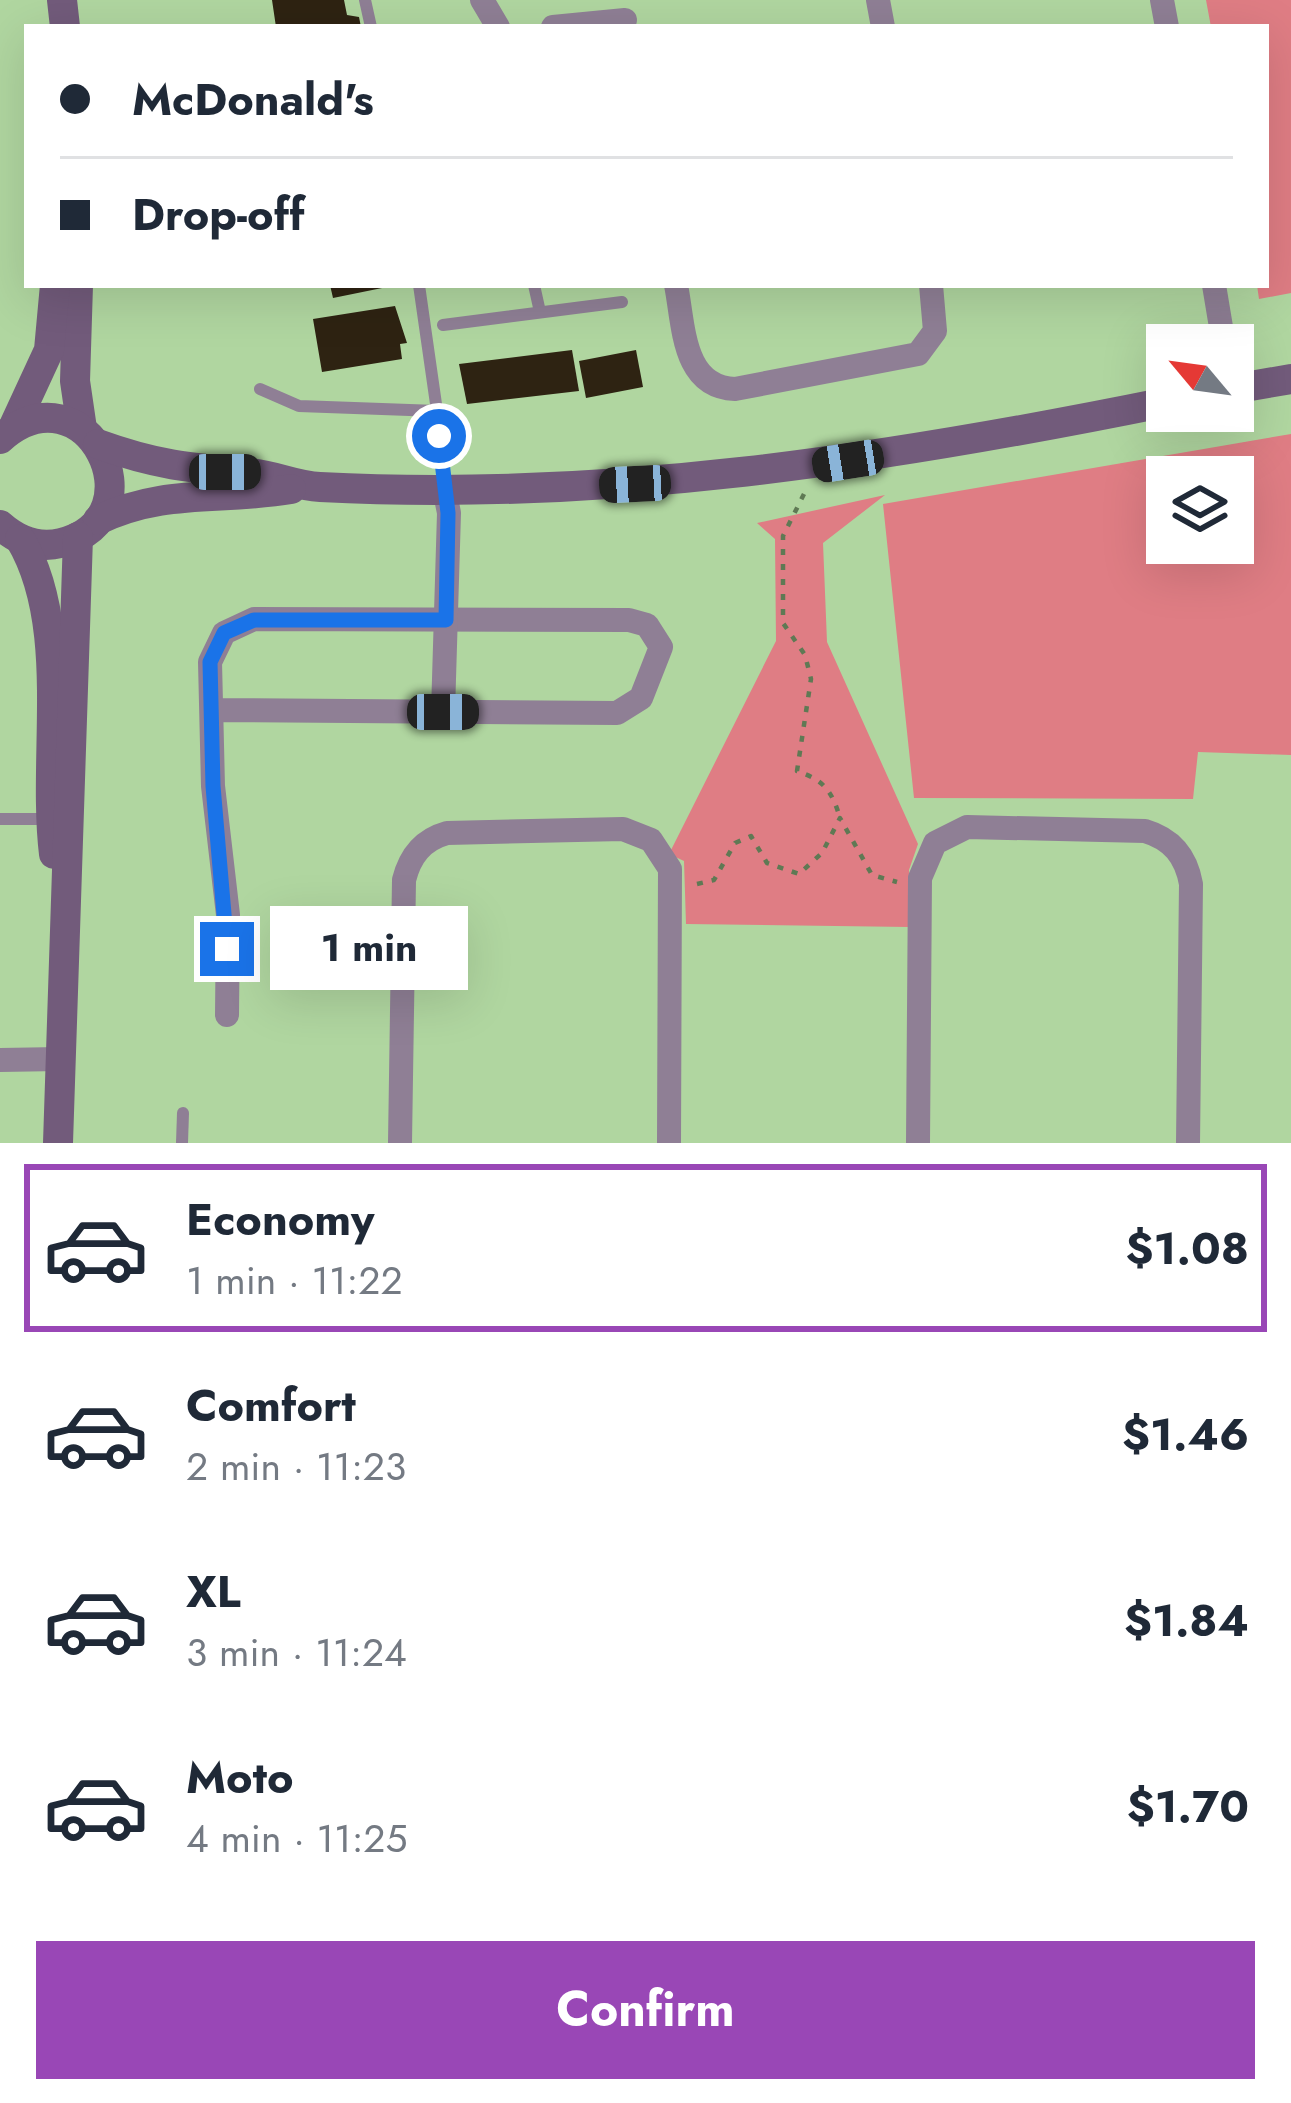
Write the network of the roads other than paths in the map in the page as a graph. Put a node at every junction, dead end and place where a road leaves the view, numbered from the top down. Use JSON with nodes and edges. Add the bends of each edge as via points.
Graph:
{"nodes":[{"id":1,"x":624,"y":16,"type":"edge"},
{"id":2,"x":572,"y":24,"type":"edge"},
{"id":3,"x":56,"y":288,"type":"edge"},
{"id":4,"x":78,"y":288,"type":"edge"},
{"id":5,"x":419,"y":288,"type":"edge"},
{"id":6,"x":535,"y":288,"type":"edge"},
{"id":7,"x":677,"y":288,"type":"edge"},
{"id":8,"x":931,"y":288,"type":"edge"},
{"id":9,"x":1214,"y":288,"type":"edge"},
{"id":10,"x":622,"y":302,"type":"dead end"},
{"id":11,"x":540,"y":312,"type":"junction"},
{"id":12,"x":1220,"y":324,"type":"edge"},
{"id":13,"x":443,"y":325,"type":"dead end"},
{"id":14,"x":1291,"y":379,"type":"edge"},
{"id":15,"x":1254,"y":385,"type":"edge"},
{"id":16,"x":260,"y":388,"type":"dead end"},
{"id":17,"x":1146,"y":406,"type":"edge"},
{"id":18,"x":437,"y":411,"type":"junction"},
{"id":19,"x":7,"y":434,"type":"edge"},
{"id":20,"x":90,"y":436,"type":"junction"},
{"id":21,"x":309,"y":486,"type":"junction"},
{"id":22,"x":444,"y":488,"type":"junction"},
{"id":23,"x":88,"y":528,"type":"junction"},
{"id":24,"x":10,"y":532,"type":"edge"},
{"id":25,"x":446,"y":620,"type":"junction"},
{"id":26,"x":212,"y":710,"type":"junction"},
{"id":27,"x":443,"y":712,"type":"junction"},
{"id":28,"x":0,"y":819,"type":"edge"},
{"id":29,"x":63,"y":819,"type":"junction"},
{"id":30,"x":227,"y":1015,"type":"dead end"},
{"id":31,"x":60,"y":1059,"type":"junction"},
{"id":32,"x":0,"y":1060,"type":"edge"},
{"id":33,"x":182,"y":1113,"type":"dead end"},
{"id":34,"x":58,"y":1143,"type":"edge"},
{"id":35,"x":182,"y":1143,"type":"edge"},
{"id":36,"x":400,"y":1143,"type":"edge"},
{"id":37,"x":669,"y":1143,"type":"edge"},
{"id":38,"x":917,"y":1143,"type":"edge"},
{"id":39,"x":1188,"y":1143,"type":"edge"}],
"edges":[{"from":1,"to":2,"type":"street"},
{"from":3,"to":19,"type":"street","via":[[49,350]]},
{"from":4,"to":20,"type":"street","via":[[75,381]]},
{"from":5,"to":18,"type":"lane"},
{"from":6,"to":11,"type":"lane"},
{"from":7,"to":8,"type":"street","via":[[695,370],[712,385],[735,389],[918,354],[935,332]]},
{"from":9,"to":12,"type":"street"},
{"from":10,"to":11,"type":"lane"},
{"from":11,"to":13,"type":"lane"},
{"from":14,"to":15,"type":"street"},
{"from":16,"to":18,"type":"lane","via":[[299,406]]},
{"from":17,"to":22,"type":"street","via":[[801,468],[680,482]]},
{"from":18,"to":22,"type":"lane"},
{"from":19,"to":20,"type":"street","via":[[48,418]]},
{"from":20,"to":21,"type":"street","via":[[176,469],[252,472]]},
{"from":20,"to":23,"type":"street","via":[[110,482]]},
{"from":21,"to":22,"type":"street"},
{"from":21,"to":23,"type":"street","via":[[151,498]]},
{"from":22,"to":25,"type":"street"},
{"from":23,"to":24,"type":"street","via":[[49,545]]},
{"from":23,"to":29,"type":"street"},
{"from":24,"to":29,"type":"street","via":[[40,575],[46,604]]},
{"from":25,"to":26,"type":"street","via":[[243,622],[212,652]]},
{"from":25,"to":27,"type":"street"},
{"from":25,"to":27,"type":"street","via":[[639,621],[654,631],[661,656],[641,698],[623,712]]},
{"from":26,"to":27,"type":"street"},
{"from":26,"to":30,"type":"street"},
{"from":28,"to":29,"type":"lane"},
{"from":29,"to":31,"type":"street"},
{"from":31,"to":32,"type":"street"},
{"from":31,"to":34,"type":"street"},
{"from":33,"to":35,"type":"lane"},
{"from":36,"to":37,"type":"street","via":[[404,880],[419,848],[447,833],[623,829],[659,848],[671,880]]},
{"from":38,"to":39,"type":"street","via":[[920,878],[935,843],[967,826],[1145,831],[1174,846],[1191,884]]}]}
